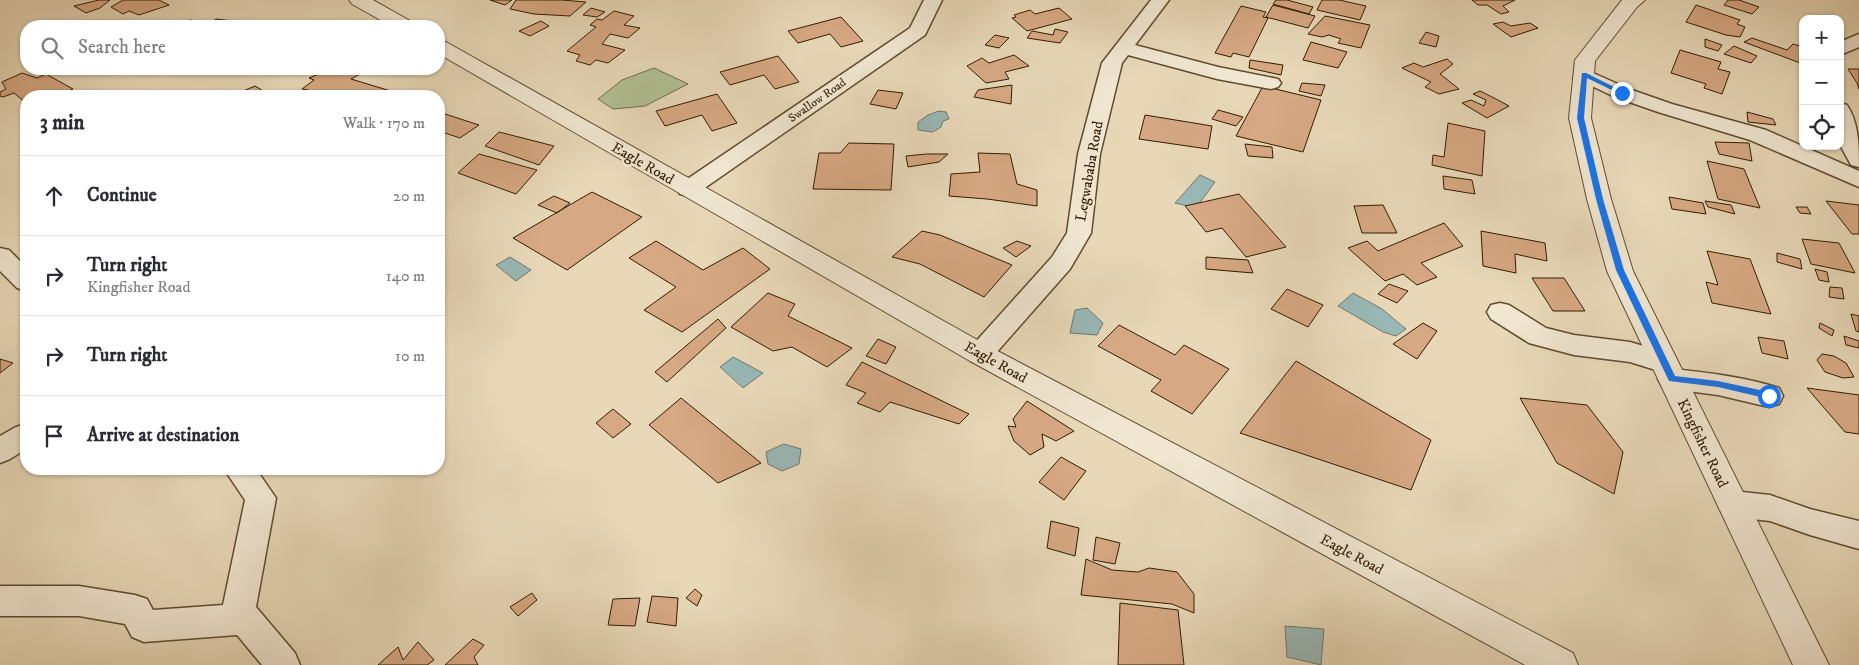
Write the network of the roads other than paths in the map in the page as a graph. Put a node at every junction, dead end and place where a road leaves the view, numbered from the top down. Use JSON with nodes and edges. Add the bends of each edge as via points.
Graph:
{"nodes":[{"id":1,"x":360,"y":0,"type":"edge"},
{"id":2,"x":933,"y":0,"type":"edge"},
{"id":3,"x":1160,"y":0,"type":"edge"},
{"id":4,"x":1635,"y":0,"type":"edge"},
{"id":5,"x":395,"y":20,"type":"edge"},
{"id":6,"x":1859,"y":40,"type":"edge"},
{"id":7,"x":1844,"y":47,"type":"edge"},
{"id":8,"x":1124,"y":48,"type":"junction"},
{"id":9,"x":445,"y":49,"type":"edge"},
{"id":10,"x":1584,"y":75,"type":"junction"},
{"id":11,"x":1271,"y":83,"type":"dead end"},
{"id":12,"x":1844,"y":122,"type":"edge"},
{"id":13,"x":1859,"y":160,"type":"edge"},
{"id":14,"x":1859,"y":180,"type":"edge"},
{"id":15,"x":688,"y":190,"type":"junction"},
{"id":16,"x":1500,"y":312,"type":"dead end"},
{"id":17,"x":980,"y":354,"type":"junction"},
{"id":18,"x":1668,"y":370,"type":"junction"},
{"id":19,"x":1769,"y":396,"type":"dead end"},
{"id":20,"x":20,"y":439,"type":"edge"},
{"id":21,"x":0,"y":451,"type":"edge"},
{"id":22,"x":244,"y":475,"type":"edge"},
{"id":23,"x":1733,"y":504,"type":"junction"},
{"id":24,"x":1859,"y":535,"type":"edge"},
{"id":25,"x":0,"y":601,"type":"edge"},
{"id":26,"x":245,"y":619,"type":"junction"},
{"id":27,"x":283,"y":665,"type":"edge"},
{"id":28,"x":1560,"y":665,"type":"edge"},
{"id":29,"x":1810,"y":665,"type":"edge"}],
"edges":[{"from":1,"to":5,"type":"street"},
{"from":2,"to":15,"type":"street","name":"Swallow Road","via":[[918,31]]},
{"from":3,"to":8,"type":"street","name":"Legwababa Road"},
{"from":4,"to":10,"type":"street","name":"Kingfisher Road","via":[[1585,60]]},
{"from":6,"to":7,"type":"street"},
{"from":8,"to":11,"type":"street","via":[[1217,73]]},
{"from":8,"to":17,"type":"street","name":"Legwababa Road","via":[[1112,63],[1089,154],[1079,233],[1061,263]]},
{"from":9,"to":15,"type":"street","name":"Eagle Road"},
{"from":10,"to":14,"type":"street","via":[[1665,108],[1758,135]]},
{"from":10,"to":18,"type":"street","name":"Kingfisher Road","via":[[1580,118],[1620,270]]},
{"from":12,"to":13,"type":"street"},
{"from":15,"to":17,"type":"street","name":"Eagle Road"},
{"from":16,"to":18,"type":"street","via":[[1538,336],[1630,352]]},
{"from":17,"to":28,"type":"street","name":"Eagle Road"},
{"from":18,"to":19,"type":"street"},
{"from":18,"to":23,"type":"street","name":"Kingfisher Road"},
{"from":20,"to":21,"type":"street"},
{"from":22,"to":26,"type":"street","via":[[261,498],[239,609]]},
{"from":23,"to":24,"type":"street","via":[[1770,508]]},
{"from":23,"to":29,"type":"street","name":"Kingfisher Road"},
{"from":25,"to":26,"type":"street","via":[[80,602],[135,610],[144,626]]},
{"from":26,"to":27,"type":"street"}]}
